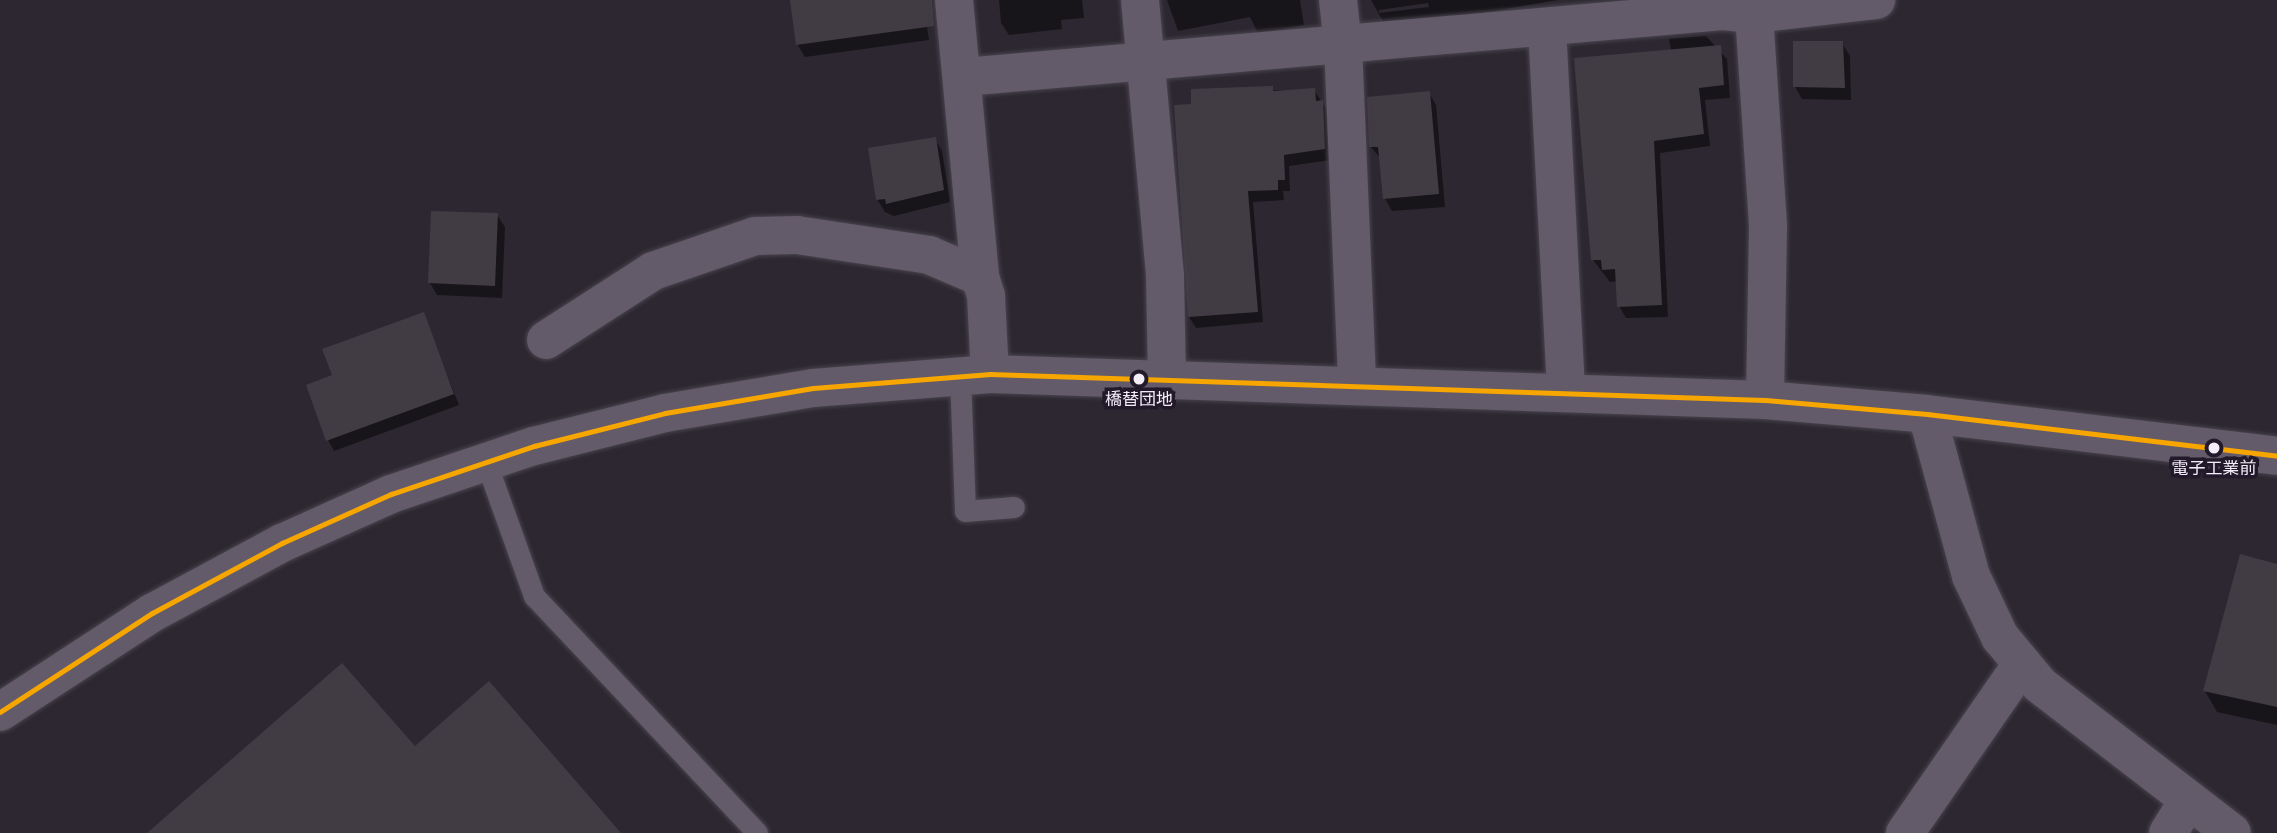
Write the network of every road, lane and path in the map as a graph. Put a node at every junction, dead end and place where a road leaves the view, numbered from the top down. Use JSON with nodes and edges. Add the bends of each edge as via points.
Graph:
{"nodes":[{"id":1,"x":954,"y":0,"type":"edge"},
{"id":2,"x":1140,"y":0,"type":"edge"},
{"id":3,"x":1338,"y":0,"type":"edge"},
{"id":4,"x":1875,"y":0,"type":"edge"},
{"id":5,"x":1733,"y":8,"type":"edge"},
{"id":6,"x":1537,"y":19,"type":"edge"},
{"id":7,"x":1343,"y":46,"type":"junction"},
{"id":8,"x":1145,"y":61,"type":"junction"},
{"id":9,"x":964,"y":77,"type":"junction"},
{"id":10,"x":980,"y":277,"type":"junction"},
{"id":11,"x":546,"y":340,"type":"dead end"},
{"id":12,"x":975,"y":375,"type":"junction"},
{"id":13,"x":1167,"y":377,"type":"junction"},
{"id":14,"x":1357,"y":386,"type":"junction"},
{"id":15,"x":1566,"y":393,"type":"junction"},
{"id":16,"x":1765,"y":400,"type":"junction"},
{"id":17,"x":1927,"y":414,"type":"junction"},
{"id":18,"x":2277,"y":456,"type":"edge"},
{"id":19,"x":486,"y":462,"type":"junction"},
{"id":20,"x":1014,"y":507,"type":"dead end"},
{"id":21,"x":2022,"y":664,"type":"junction"},
{"id":22,"x":0,"y":712,"type":"edge"},
{"id":23,"x":2189,"y":800,"type":"junction"},
{"id":24,"x":757,"y":833,"type":"edge"},
{"id":25,"x":1905,"y":833,"type":"edge"},
{"id":26,"x":2168,"y":833,"type":"edge"},
{"id":27,"x":2232,"y":833,"type":"edge"}],
"edges":[{"from":1,"to":9,"type":"street"},
{"from":2,"to":8,"type":"street"},
{"from":3,"to":7,"type":"street"},
{"from":4,"to":5,"type":"street"},
{"from":5,"to":6,"type":"street"},
{"from":5,"to":16,"type":"street","via":[[1769,227]]},
{"from":6,"to":7,"type":"street"},
{"from":6,"to":15,"type":"street"},
{"from":7,"to":8,"type":"street"},
{"from":7,"to":14,"type":"street"},
{"from":8,"to":9,"type":"street"},
{"from":8,"to":13,"type":"street","via":[[1165,275]]},
{"from":9,"to":10,"type":"street"},
{"from":10,"to":11,"type":"street","via":[[929,255],[797,235],[755,236],[653,271]]},
{"from":10,"to":12,"type":"street","via":[[986,296]]},
{"from":12,"to":13,"type":"street"},
{"from":12,"to":19,"type":"street","via":[[813,388],[664,414]]},
{"from":12,"to":20,"type":"lane","via":[[965,511]]},
{"from":13,"to":14,"type":"street"},
{"from":14,"to":15,"type":"street"},
{"from":15,"to":16,"type":"street"},
{"from":16,"to":17,"type":"street"},
{"from":17,"to":18,"type":"street"},
{"from":17,"to":21,"type":"street","via":[[1971,576],[2000,637]]},
{"from":19,"to":22,"type":"street","via":[[391,494],[282,543],[152,613]]},
{"from":19,"to":24,"type":"lane","via":[[534,596]]},
{"from":21,"to":23,"type":"street","via":[[2040,685]]},
{"from":21,"to":25,"type":"street"},
{"from":23,"to":26,"type":"street"},
{"from":23,"to":27,"type":"street"}]}
